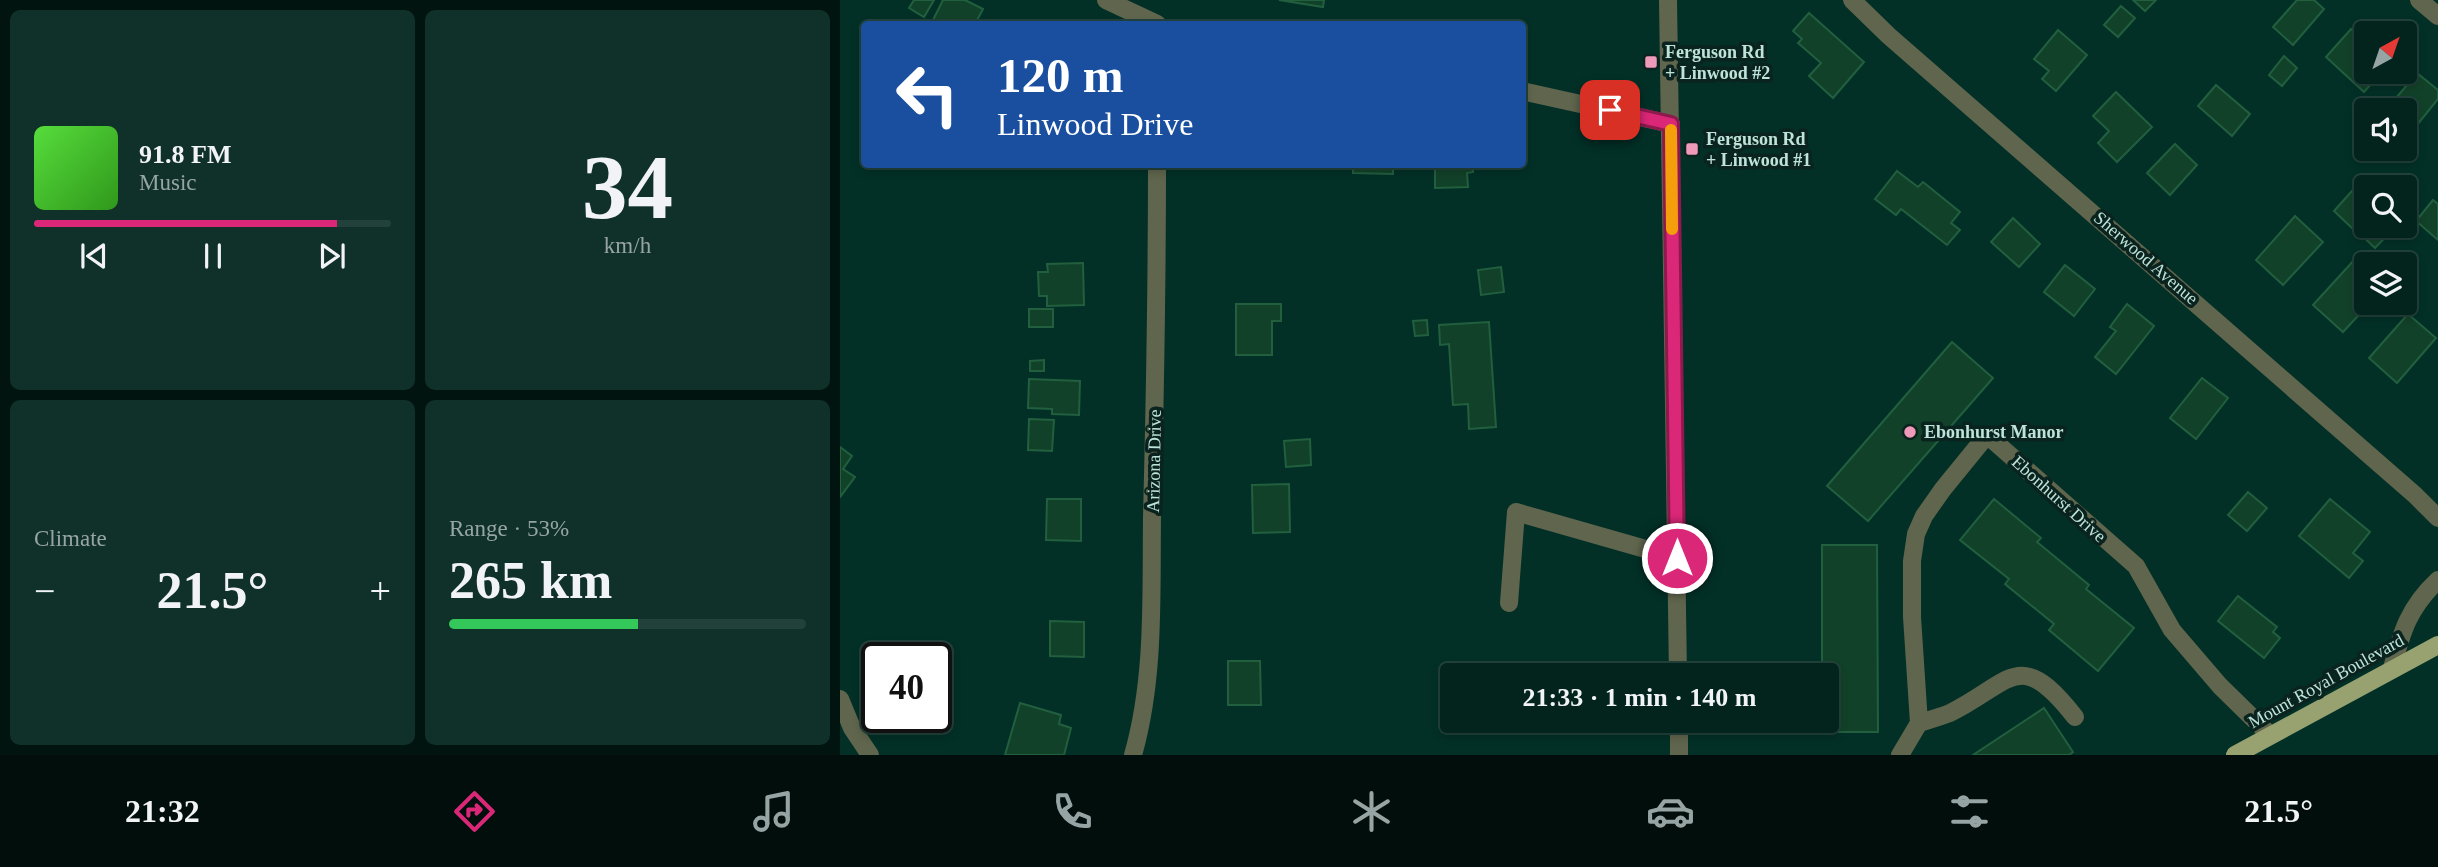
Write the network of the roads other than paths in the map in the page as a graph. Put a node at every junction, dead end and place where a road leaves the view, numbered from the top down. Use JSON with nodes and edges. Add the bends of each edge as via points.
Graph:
{"nodes":[{"id":1,"x":1106,"y":0,"type":"edge"},
{"id":2,"x":1668,"y":0,"type":"edge"},
{"id":3,"x":1852,"y":0,"type":"edge"},
{"id":4,"x":2419,"y":0,"type":"edge"},
{"id":5,"x":2438,"y":16,"type":"edge"},
{"id":6,"x":1151,"y":21,"type":"edge"},
{"id":7,"x":1526,"y":92,"type":"edge"},
{"id":8,"x":1671,"y":124,"type":"junction"},
{"id":9,"x":1157,"y":168,"type":"edge"},
{"id":10,"x":2438,"y":518,"type":"edge"},
{"id":11,"x":1677,"y":558,"type":"junction"},
{"id":12,"x":2438,"y":580,"type":"edge"},
{"id":13,"x":1509,"y":603,"type":"dead end"},
{"id":14,"x":2438,"y":645,"type":"edge"},
{"id":15,"x":1678,"y":663,"type":"edge"},
{"id":16,"x":2392,"y":668,"type":"junction"},
{"id":17,"x":840,"y":699,"type":"edge"},
{"id":18,"x":2075,"y":717,"type":"dead end"},
{"id":19,"x":1919,"y":723,"type":"junction"},
{"id":20,"x":1679,"y":733,"type":"edge"},
{"id":21,"x":2270,"y":735,"type":"junction"},
{"id":22,"x":870,"y":755,"type":"edge"},
{"id":23,"x":1133,"y":755,"type":"edge"},
{"id":24,"x":1679,"y":755,"type":"edge"},
{"id":25,"x":1900,"y":755,"type":"edge"},
{"id":26,"x":2235,"y":755,"type":"edge"}],
"edges":[{"from":1,"to":6,"type":"street"},
{"from":2,"to":8,"type":"street"},
{"from":3,"to":10,"type":"street","name":"Sherwood Avenue"},
{"from":4,"to":5,"type":"street"},
{"from":7,"to":8,"type":"street"},
{"from":8,"to":11,"type":"street"},
{"from":9,"to":23,"type":"street","name":"Arizona Drive","via":[[1150,634],[1142,724]]},
{"from":11,"to":13,"type":"street","via":[[1516,512]]},
{"from":11,"to":15,"type":"street"},
{"from":12,"to":16,"type":"street","via":[[2423,594],[2404,625]]},
{"from":14,"to":16,"type":"main road","name":"Mount Royal Boulevard"},
{"from":16,"to":21,"type":"main road","name":"Mount Royal Boulevard"},
{"from":17,"to":22,"type":"street"},
{"from":18,"to":19,"type":"street","via":[[2057,694],[2022,674],[2005,679],[1949,713]]},
{"from":19,"to":21,"type":"street","name":"Ebonhurst Drive","via":[[1912,617],[1916,534],[1943,489],[1987,435],[2136,566],[2172,630]]},
{"from":19,"to":25,"type":"street"},
{"from":20,"to":24,"type":"street"},
{"from":21,"to":26,"type":"main road","name":"Mount Royal Boulevard"}]}
